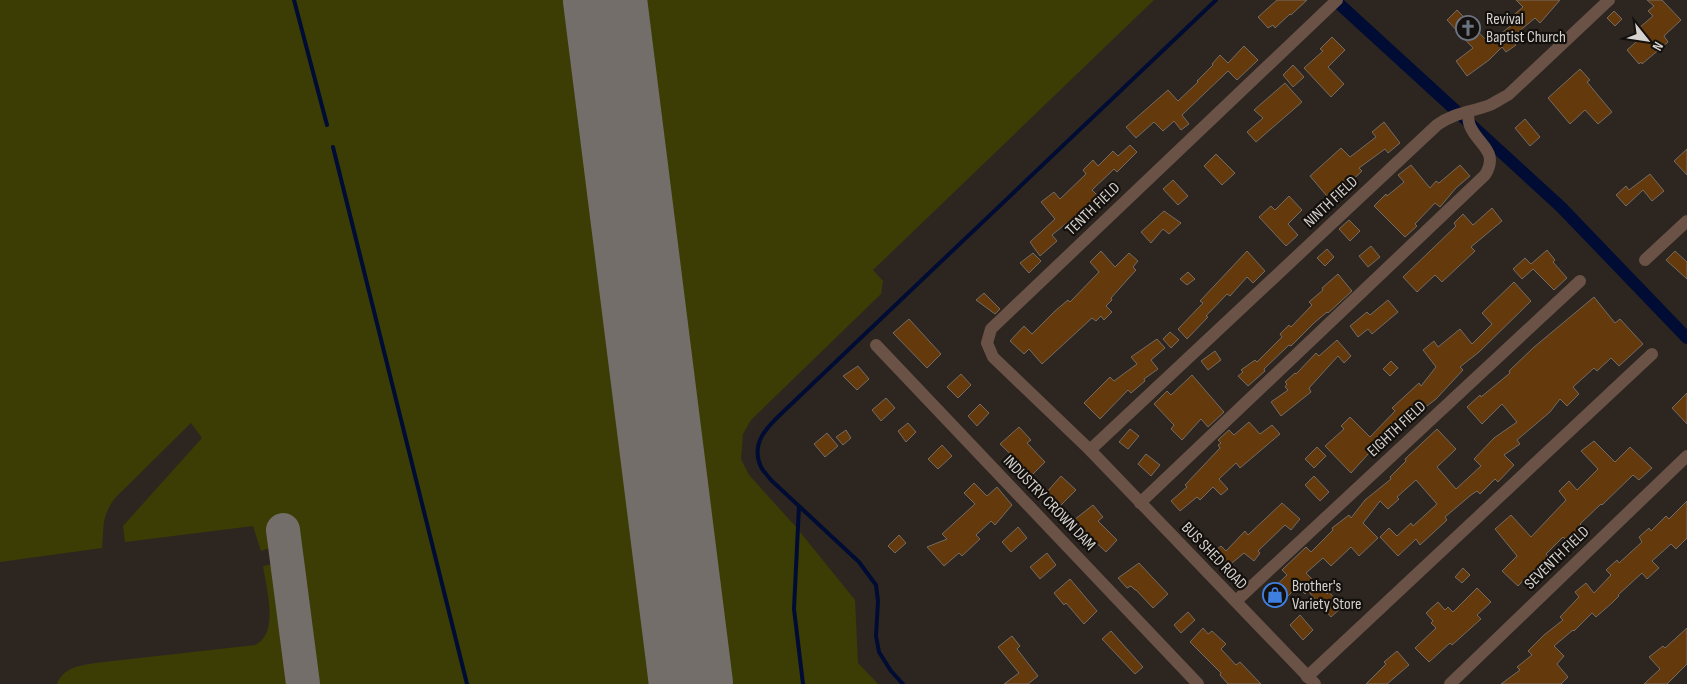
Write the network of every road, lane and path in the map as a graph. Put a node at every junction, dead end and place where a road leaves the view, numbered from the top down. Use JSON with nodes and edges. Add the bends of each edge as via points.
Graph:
{"nodes":[{"id":1,"x":1337,"y":0,"type":"edge"},
{"id":2,"x":1609,"y":0,"type":"edge"},
{"id":3,"x":1468,"y":112,"type":"junction"},
{"id":4,"x":1687,"y":221,"type":"edge"},
{"id":5,"x":1644,"y":260,"type":"dead end"},
{"id":6,"x":1580,"y":281,"type":"dead end"},
{"id":7,"x":876,"y":345,"type":"dead end"},
{"id":8,"x":1652,"y":354,"type":"dead end"},
{"id":9,"x":1090,"y":450,"type":"junction"},
{"id":10,"x":1687,"y":456,"type":"edge"},
{"id":11,"x":1140,"y":503,"type":"junction"},
{"id":12,"x":1236,"y":601,"type":"junction"},
{"id":13,"x":1311,"y":680,"type":"edge"},
{"id":14,"x":1198,"y":684,"type":"edge"},
{"id":15,"x":1450,"y":684,"type":"edge"}],
"edges":[{"from":1,"to":9,"type":"street","name":"TENTH FIELD","via":[[991,329],[987,343],[992,357]]},
{"from":2,"to":3,"type":"street","name":"NINTH FIELD","via":[[1508,95]]},
{"from":3,"to":9,"type":"street","name":"NINTH FIELD","via":[[1454,115],[1437,125]]},
{"from":3,"to":11,"type":"street","via":[[1468,121],[1491,158],[1489,169]]},
{"from":4,"to":5,"type":"street"},
{"from":6,"to":12,"type":"street","name":"EIGHTH FIELD"},
{"from":7,"to":14,"type":"street","name":"INDUSTRY CROWN DAM"},
{"from":8,"to":13,"type":"street"},
{"from":9,"to":11,"type":"street","name":"BUS SHED ROAD"},
{"from":10,"to":15,"type":"street","name":"SEVENTH FIELD"},
{"from":11,"to":12,"type":"street","name":"BUS SHED ROAD"},
{"from":12,"to":13,"type":"street","name":"BUS SHED ROAD"}]}
